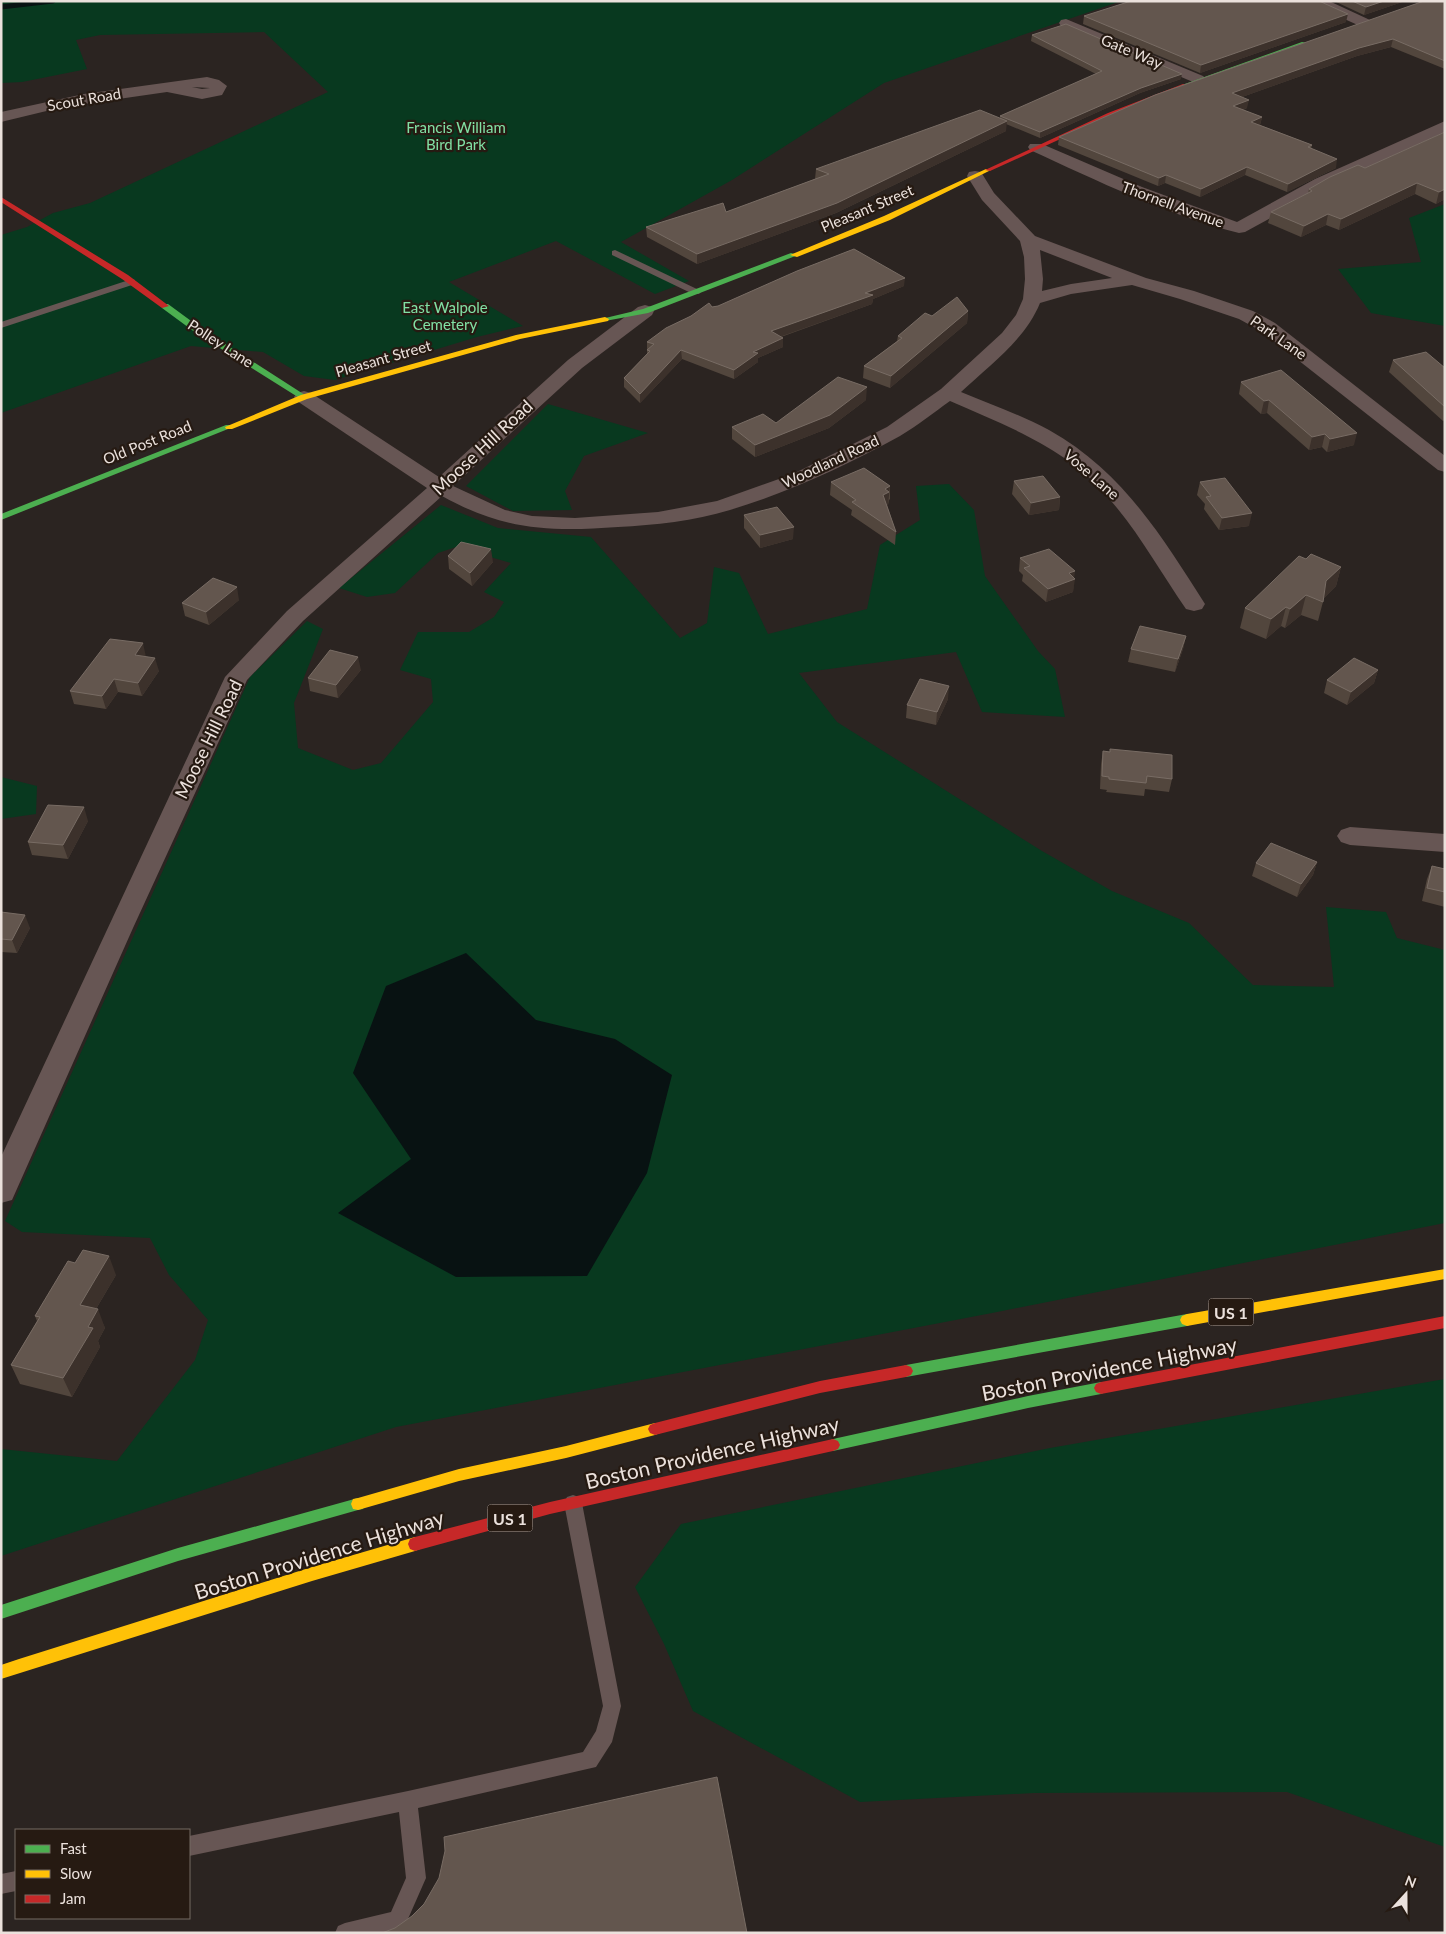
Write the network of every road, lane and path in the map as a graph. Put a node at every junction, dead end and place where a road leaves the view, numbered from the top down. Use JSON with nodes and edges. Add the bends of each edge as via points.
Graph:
{"nodes":[{"id":1,"x":1316,"y":1,"type":"edge"},
{"id":2,"x":1369,"y":21,"type":"joint"},
{"id":3,"x":1066,"y":23,"type":"edge"},
{"id":4,"x":1348,"y":28,"type":"edge"},
{"id":5,"x":1313,"y":40,"type":"edge"},
{"id":6,"x":1198,"y":79,"type":"junction"},
{"id":7,"x":167,"y":87,"type":"dead end"},
{"id":8,"x":1,"y":117,"type":"edge"},
{"id":9,"x":1445,"y":126,"type":"edge"},
{"id":10,"x":1036,"y":147,"type":"junction"},
{"id":11,"x":975,"y":176,"type":"junction"},
{"id":12,"x":1,"y":199,"type":"edge"},
{"id":13,"x":1028,"y":240,"type":"junction"},
{"id":14,"x":615,"y":253,"type":"dead end"},
{"id":15,"x":1134,"y":280,"type":"junction"},
{"id":16,"x":132,"y":282,"type":"junction"},
{"id":17,"x":696,"y":292,"type":"junction"},
{"id":18,"x":1032,"y":299,"type":"junction"},
{"id":19,"x":645,"y":311,"type":"junction"},
{"id":20,"x":1,"y":325,"type":"edge"},
{"id":21,"x":948,"y":393,"type":"junction"},
{"id":22,"x":304,"y":397,"type":"junction"},
{"id":23,"x":1445,"y":466,"type":"edge"},
{"id":24,"x":440,"y":487,"type":"junction"},
{"id":25,"x":1,"y":517,"type":"edge"},
{"id":26,"x":1194,"y":604,"type":"dead end"},
{"id":27,"x":1350,"y":836,"type":"dead end"},
{"id":28,"x":1445,"y":843,"type":"edge"},
{"id":29,"x":1,"y":1191,"type":"edge"},
{"id":30,"x":1445,"y":1274,"type":"edge"},
{"id":31,"x":1445,"y":1322,"type":"edge"},
{"id":32,"x":573,"y":1503,"type":"junction"},
{"id":33,"x":1,"y":1612,"type":"edge"},
{"id":34,"x":1,"y":1672,"type":"edge"},
{"id":35,"x":408,"y":1801,"type":"junction"},
{"id":36,"x":190,"y":1846,"type":"edge"},
{"id":37,"x":15,"y":1881,"type":"edge"},
{"id":38,"x":1,"y":1884,"type":"edge"},
{"id":39,"x":345,"y":1933,"type":"edge"}],
"edges":[{"from":1,"to":2,"type":"street"},
{"from":2,"to":4,"type":"street"},
{"from":3,"to":6,"type":"street","name":"Gate Way"},
{"from":5,"to":6,"type":"street","name":"Pleasant Street"},
{"from":6,"to":10,"type":"street","name":"Pleasant Street","via":[[1107,114]]},
{"from":7,"to":8,"type":"street","name":"Scout Road","via":[[90,96]]},
{"from":9,"to":10,"type":"street","name":"Thornell Avenue","via":[[1321,184],[1239,228],[1122,186]]},
{"from":10,"to":11,"type":"street","name":"Pleasant Street"},
{"from":11,"to":13,"type":"street","name":"Woodland Road","via":[[988,196]]},
{"from":11,"to":17,"type":"street","name":"Pleasant Street","via":[[887,218]]},
{"from":12,"to":16,"type":"street","name":"Polley Lane"},
{"from":13,"to":15,"type":"street","name":"Park Lane"},
{"from":13,"to":18,"type":"street","name":"Woodland Road","via":[[1033,257]]},
{"from":14,"to":17,"type":"lane"},
{"from":15,"to":18,"type":"street","via":[[1071,289]]},
{"from":15,"to":23,"type":"street","name":"Park Lane","via":[[1237,312],[1268,327]]},
{"from":16,"to":20,"type":"lane"},
{"from":16,"to":22,"type":"street","name":"Polley Lane","via":[[199,331]]},
{"from":17,"to":19,"type":"street","name":"Pleasant Street"},
{"from":18,"to":21,"type":"street","name":"Woodland Road","via":[[1025,316],[1009,337]]},
{"from":19,"to":22,"type":"street","name":"Pleasant Street","via":[[519,337]]},
{"from":19,"to":24,"type":"street","name":"Moose Hill Road","via":[[574,364]]},
{"from":21,"to":24,"type":"street","name":"Woodland Road","via":[[894,431],[800,478],[722,506],[658,518],[575,524],[532,522],[499,516]]},
{"from":21,"to":26,"type":"street","name":"Vose Lane","via":[[1041,434],[1087,466],[1112,488],[1128,508]]},
{"from":22,"to":24,"type":"street","name":"Polley Lane"},
{"from":22,"to":25,"type":"street","name":"Old Post Road"},
{"from":24,"to":29,"type":"street","name":"Moose Hill Road","via":[[295,616],[237,677]]},
{"from":27,"to":28,"type":"street"},
{"from":30,"to":33,"type":"street","name":"Boston Providence Highway","number":"US 1","via":[[820,1388],[459,1476],[253,1531]]},
{"from":31,"to":32,"type":"street","name":"Boston Providence Highway","number":"US 1","via":[[1000,1408]]},
{"from":32,"to":34,"type":"street","name":"Boston Providence Highway","number":"US 1","via":[[352,1560]]},
{"from":32,"to":35,"type":"lane","via":[[612,1706],[605,1735],[589,1760]]},
{"from":35,"to":36,"type":"lane"},
{"from":35,"to":39,"type":"lane","via":[[416,1878],[397,1921]]},
{"from":37,"to":38,"type":"lane"}]}
